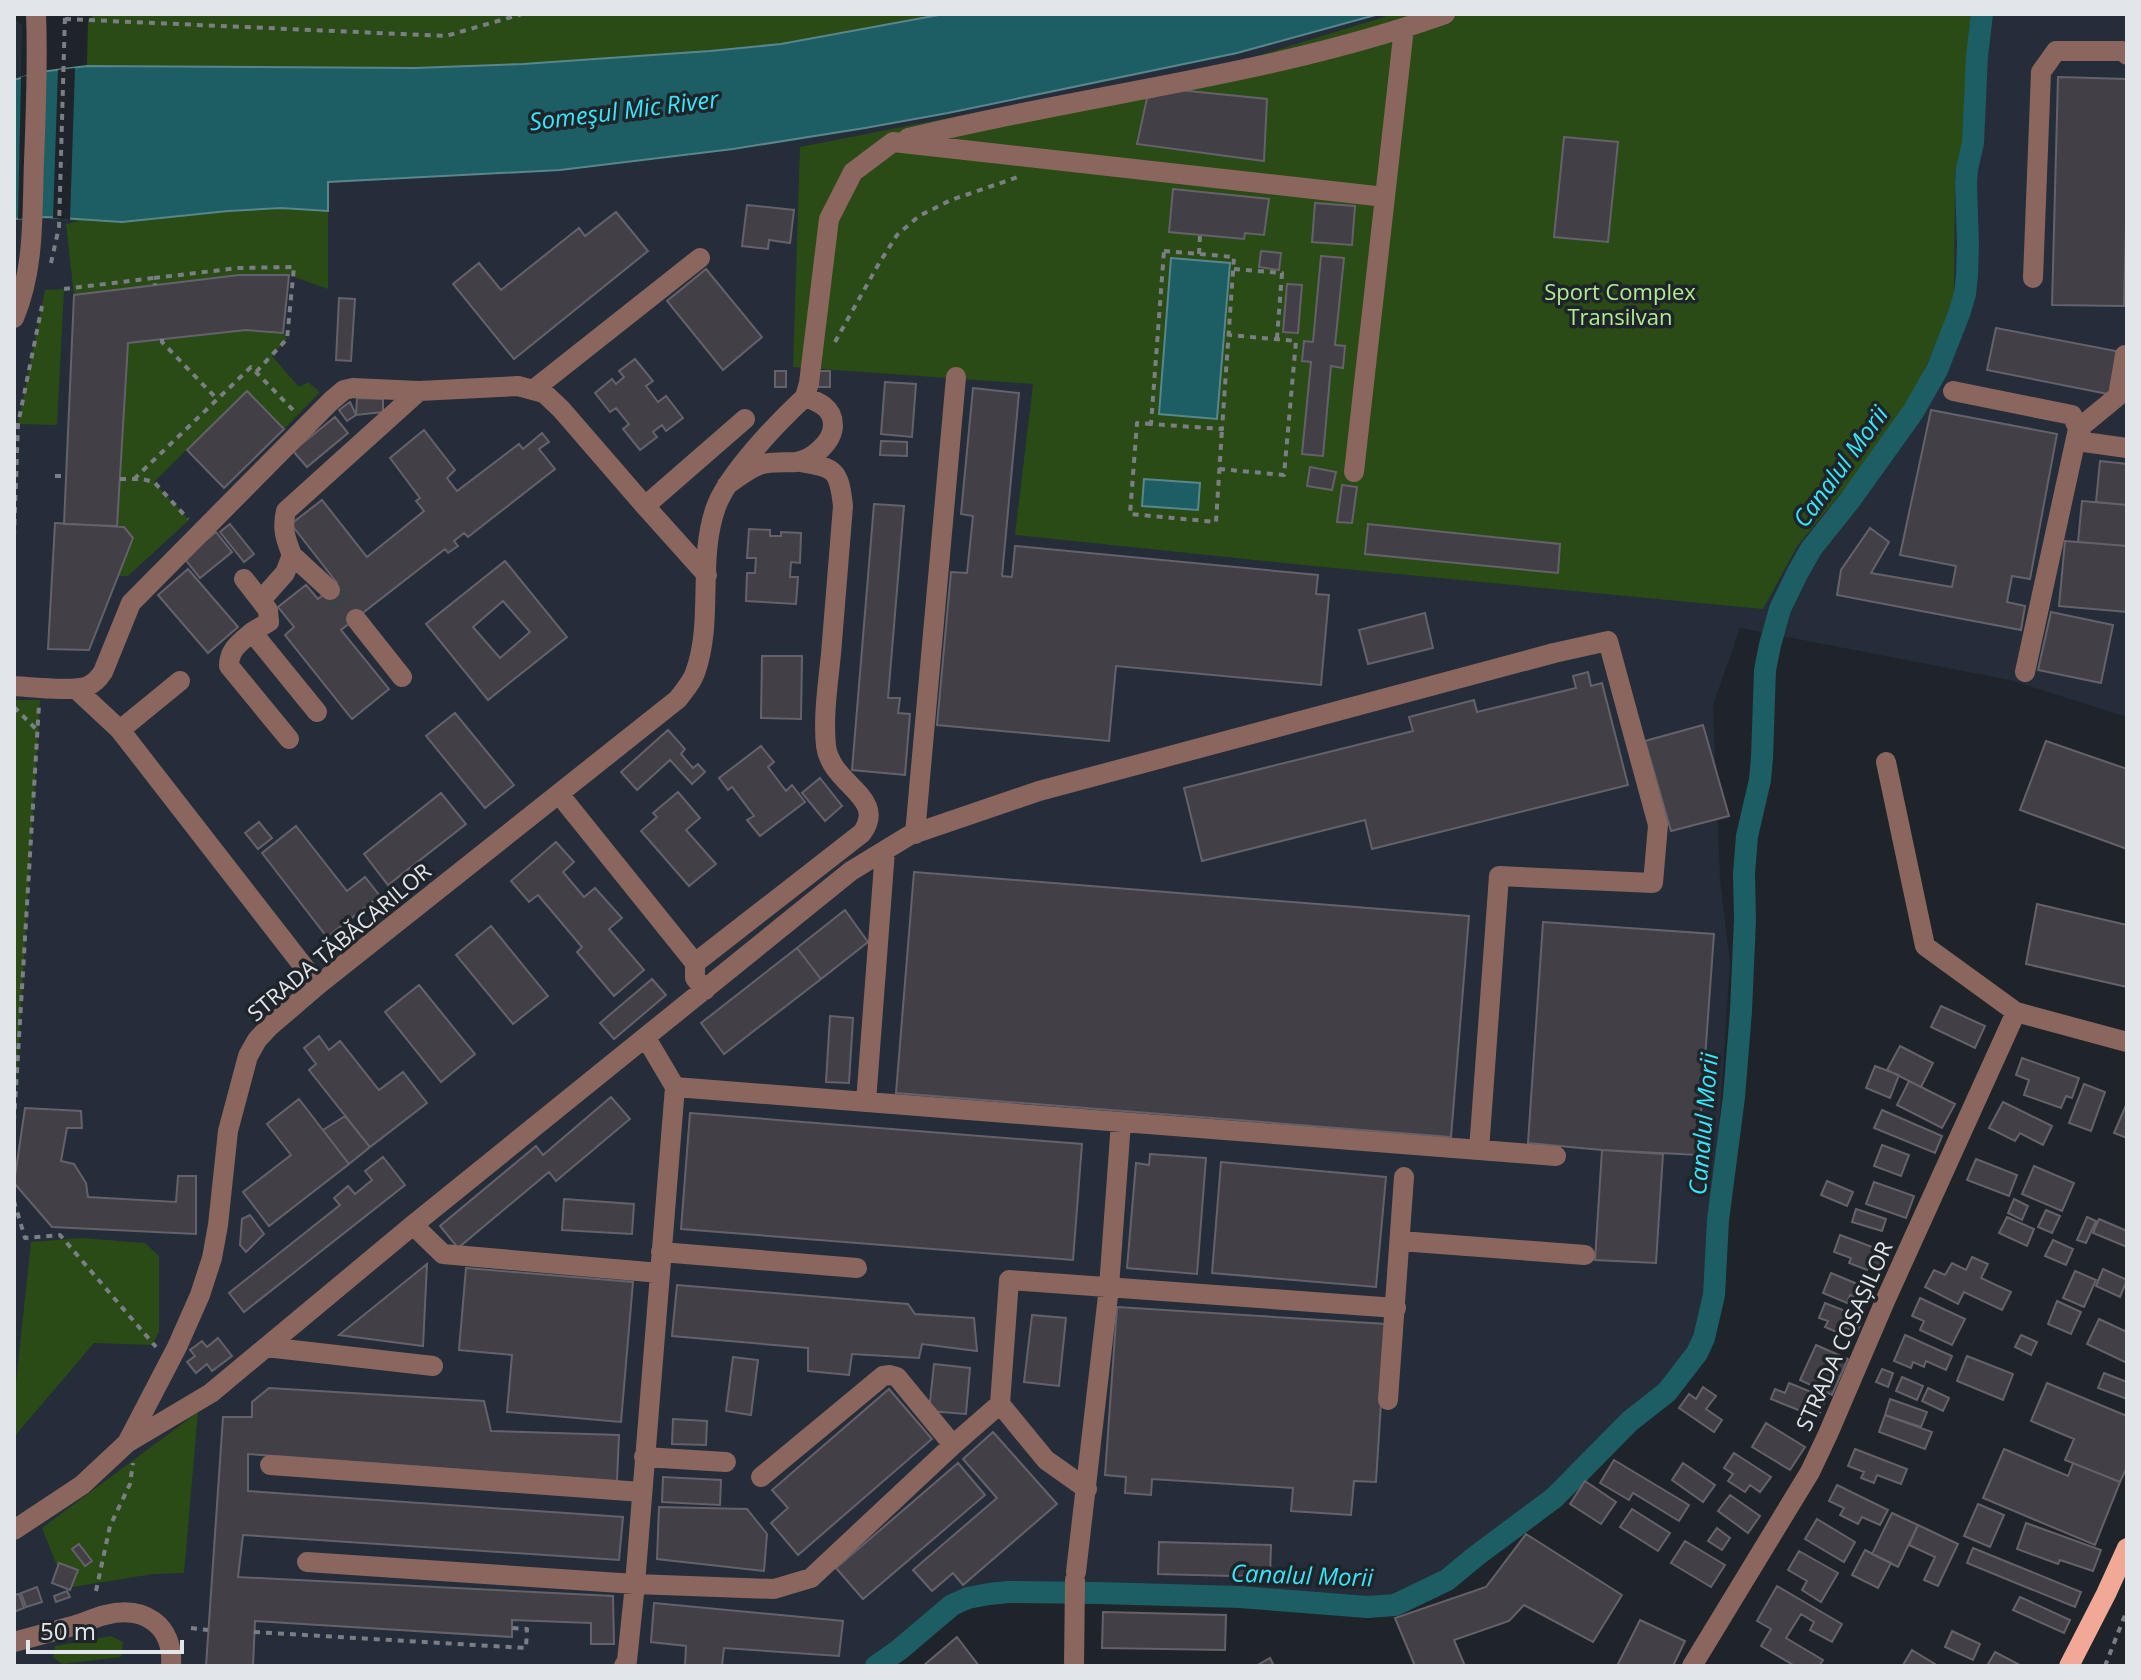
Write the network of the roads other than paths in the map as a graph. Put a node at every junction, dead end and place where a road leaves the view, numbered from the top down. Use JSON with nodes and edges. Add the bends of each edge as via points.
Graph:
{"nodes":[{"id":1,"x":36,"y":14,"type":"edge"},
{"id":2,"x":1445,"y":14,"type":"edge"},
{"id":3,"x":1404,"y":28,"type":"junction"},
{"id":4,"x":2127,"y":55,"type":"edge"},
{"id":5,"x":893,"y":142,"type":"junction"},
{"id":6,"x":1385,"y":197,"type":"junction"},
{"id":7,"x":700,"y":258,"type":"dead end"},
{"id":8,"x":2033,"y":278,"type":"dead end"},
{"id":9,"x":14,"y":318,"type":"edge"},
{"id":10,"x":2125,"y":355,"type":"edge"},
{"id":11,"x":956,"y":377,"type":"dead end"},
{"id":12,"x":533,"y":390,"type":"junction"},
{"id":13,"x":419,"y":391,"type":"junction"},
{"id":14,"x":1953,"y":391,"type":"dead end"},
{"id":15,"x":805,"y":397,"type":"junction"},
{"id":16,"x":745,"y":419,"type":"dead end"},
{"id":17,"x":2078,"y":429,"type":"junction"},
{"id":18,"x":2127,"y":448,"type":"edge"},
{"id":19,"x":800,"y":462,"type":"junction"},
{"id":20,"x":1354,"y":472,"type":"dead end"},
{"id":21,"x":727,"y":485,"type":"junction"},
{"id":22,"x":645,"y":506,"type":"junction"},
{"id":23,"x":292,"y":555,"type":"junction"},
{"id":24,"x":707,"y":575,"type":"junction"},
{"id":25,"x":244,"y":579,"type":"dead end"},
{"id":26,"x":330,"y":590,"type":"tunnel mouth"},
{"id":27,"x":261,"y":600,"type":"junction"},
{"id":28,"x":356,"y":619,"type":"tunnel mouth"},
{"id":29,"x":252,"y":632,"type":"junction"},
{"id":30,"x":2025,"y":672,"type":"dead end"},
{"id":31,"x":402,"y":677,"type":"dead end"},
{"id":32,"x":180,"y":681,"type":"dead end"},
{"id":33,"x":14,"y":686,"type":"edge"},
{"id":34,"x":76,"y":689,"type":"junction"},
{"id":35,"x":317,"y":712,"type":"dead end"},
{"id":36,"x":120,"y":730,"type":"junction"},
{"id":37,"x":289,"y":739,"type":"dead end"},
{"id":38,"x":1886,"y":762,"type":"dead end"},
{"id":39,"x":559,"y":794,"type":"junction"},
{"id":40,"x":915,"y":834,"type":"junction"},
{"id":41,"x":885,"y":851,"type":"junction"},
{"id":42,"x":695,"y":963,"type":"junction"},
{"id":43,"x":318,"y":985,"type":"junction"},
{"id":44,"x":705,"y":990,"type":"junction"},
{"id":45,"x":2016,"y":1012,"type":"junction"},
{"id":46,"x":646,"y":1038,"type":"junction"},
{"id":47,"x":2127,"y":1042,"type":"edge"},
{"id":48,"x":675,"y":1087,"type":"junction"},
{"id":49,"x":866,"y":1102,"type":"junction"},
{"id":50,"x":1121,"y":1122,"type":"junction"},
{"id":51,"x":1479,"y":1150,"type":"junction"},
{"id":52,"x":1556,"y":1156,"type":"dead end"},
{"id":53,"x":1404,"y":1177,"type":"dead end"},
{"id":54,"x":413,"y":1225,"type":"junction"},
{"id":55,"x":1400,"y":1241,"type":"junction"},
{"id":56,"x":1585,"y":1255,"type":"dead end"},
{"id":57,"x":660,"y":1263,"type":"junction"},
{"id":58,"x":857,"y":1268,"type":"dead end"},
{"id":59,"x":1109,"y":1287,"type":"junction"},
{"id":60,"x":1396,"y":1308,"type":"junction"},
{"id":61,"x":266,"y":1347,"type":"junction"},
{"id":62,"x":433,"y":1366,"type":"dead end"},
{"id":63,"x":1388,"y":1400,"type":"dead end"},
{"id":64,"x":1000,"y":1404,"type":"junction"},
{"id":65,"x":132,"y":1440,"type":"junction"},
{"id":66,"x":953,"y":1445,"type":"junction"},
{"id":67,"x":644,"y":1457,"type":"junction"},
{"id":68,"x":726,"y":1462,"type":"dead end"},
{"id":69,"x":270,"y":1465,"type":"dead end"},
{"id":70,"x":761,"y":1477,"type":"dead end"},
{"id":71,"x":1087,"y":1489,"type":"junction"},
{"id":72,"x":642,"y":1492,"type":"junction"},
{"id":73,"x":14,"y":1530,"type":"edge"},
{"id":74,"x":2127,"y":1548,"type":"edge"},
{"id":75,"x":307,"y":1562,"type":"dead end"},
{"id":76,"x":635,"y":1584,"type":"junction"},
{"id":77,"x":2106,"y":1594,"type":"junction"},
{"id":78,"x":14,"y":1642,"type":"edge"},
{"id":79,"x":171,"y":1666,"type":"edge"},
{"id":80,"x":624,"y":1666,"type":"edge"},
{"id":81,"x":1074,"y":1666,"type":"edge"},
{"id":82,"x":1692,"y":1666,"type":"edge"},
{"id":83,"x":2069,"y":1666,"type":"edge"},
{"id":84,"x":2086,"y":1666,"type":"edge"}],
"edges":[{"from":1,"to":9,"type":"street","via":[[32,225],[29,266]]},
{"from":2,"to":3,"type":"street"},
{"from":3,"to":5,"type":"street","via":[[1259,67],[980,120]]},
{"from":3,"to":6,"type":"street"},
{"from":4,"to":8,"type":"street","via":[[2056,51],[2041,72]]},
{"from":5,"to":6,"type":"street"},
{"from":5,"to":15,"type":"street","via":[[853,172],[829,219]]},
{"from":6,"to":20,"type":"street"},
{"from":7,"to":12,"type":"street"},
{"from":10,"to":17,"type":"street","via":[[2118,396]]},
{"from":11,"to":40,"type":"street"},
{"from":12,"to":13,"type":"street","via":[[518,386]]},
{"from":12,"to":22,"type":"street","via":[[561,409]]},
{"from":13,"to":23,"type":"street","via":[[286,511],[284,535]]},
{"from":13,"to":34,"type":"street","via":[[344,390],[131,603],[103,672],[95,682]]},
{"from":14,"to":17,"type":"street","via":[[2072,415]]},
{"from":15,"to":19,"type":"street","via":[[826,407],[833,431],[820,450]]},
{"from":15,"to":21,"type":"street","name":"STRADA TĂBĂCARILOR"},
{"from":16,"to":22,"type":"street"},
{"from":17,"to":18,"type":"street","via":[[2084,442]]},
{"from":17,"to":30,"type":"street"},
{"from":19,"to":21,"type":"street","via":[[760,465]]},
{"from":19,"to":42,"type":"street","via":[[827,466],[841,482],[826,748],[838,772],[869,806],[870,817],[862,833]]},
{"from":21,"to":24,"type":"street","name":"STRADA TĂBĂCARILOR","via":[[708,539]]},
{"from":22,"to":24,"type":"street"},
{"from":23,"to":26,"type":"street"},
{"from":23,"to":27,"type":"street","via":[[285,573]]},
{"from":24,"to":39,"type":"street","name":"STRADA TĂBĂCARILOR","via":[[695,675],[678,699]]},
{"from":25,"to":27,"type":"street"},
{"from":27,"to":29,"type":"street","via":[[269,622]]},
{"from":28,"to":31,"type":"street"},
{"from":29,"to":35,"type":"street"},
{"from":29,"to":37,"type":"street","via":[[233,649],[229,666]]},
{"from":32,"to":36,"type":"street"},
{"from":33,"to":34,"type":"street"},
{"from":34,"to":36,"type":"street"},
{"from":36,"to":43,"type":"street"},
{"from":38,"to":45,"type":"street","via":[[1925,946]]},
{"from":39,"to":42,"type":"street"},
{"from":39,"to":43,"type":"street","name":"STRADA TĂBĂCARILOR"},
{"from":40,"to":41,"type":"street"},
{"from":40,"to":51,"type":"street","via":[[1039,791],[1608,641],[1658,825],[1653,883],[1499,876]]},
{"from":41,"to":44,"type":"street","via":[[851,871]]},
{"from":41,"to":49,"type":"street"},
{"from":42,"to":44,"type":"street","via":[[695,978]]},
{"from":43,"to":65,"type":"street","name":"STRADA TĂBĂCARILOR","via":[[269,1027],[248,1056],[228,1131],[212,1258],[173,1357]]},
{"from":44,"to":46,"type":"street"},
{"from":45,"to":47,"type":"street"},
{"from":45,"to":82,"type":"street","name":"STRADA COSAȘILOR","via":[[1810,1472]]},
{"from":46,"to":48,"type":"street"},
{"from":46,"to":54,"type":"street"},
{"from":48,"to":49,"type":"street"},
{"from":48,"to":57,"type":"street"},
{"from":49,"to":50,"type":"street"},
{"from":50,"to":51,"type":"street"},
{"from":50,"to":59,"type":"street"},
{"from":51,"to":52,"type":"street"},
{"from":53,"to":55,"type":"street"},
{"from":54,"to":57,"type":"street","via":[[443,1254]]},
{"from":54,"to":61,"type":"street"},
{"from":55,"to":56,"type":"street"},
{"from":55,"to":60,"type":"street"},
{"from":57,"to":58,"type":"street"},
{"from":57,"to":67,"type":"street"},
{"from":59,"to":60,"type":"street"},
{"from":59,"to":64,"type":"street","via":[[1009,1280]]},
{"from":59,"to":71,"type":"street"},
{"from":60,"to":63,"type":"street"},
{"from":61,"to":62,"type":"street"},
{"from":61,"to":65,"type":"street","via":[[211,1393]]},
{"from":64,"to":66,"type":"street"},
{"from":64,"to":71,"type":"street","via":[[1046,1460]]},
{"from":65,"to":73,"type":"street","name":"STRADA TĂBĂCARILOR","via":[[82,1485]]},
{"from":66,"to":70,"type":"street","via":[[897,1377],[883,1376]]},
{"from":66,"to":76,"type":"street","via":[[811,1578],[774,1589]]},
{"from":67,"to":68,"type":"street"},
{"from":67,"to":72,"type":"street"},
{"from":69,"to":72,"type":"street"},
{"from":71,"to":81,"type":"street","via":[[1076,1576]]},
{"from":72,"to":76,"type":"street"},
{"from":74,"to":77,"type":"main road"},
{"from":75,"to":76,"type":"street"},
{"from":76,"to":80,"type":"street"},
{"from":77,"to":83,"type":"main road"},
{"from":77,"to":84,"type":"main road"},
{"from":78,"to":79,"type":"street","via":[[131,1612],[152,1619],[165,1632]]}]}
